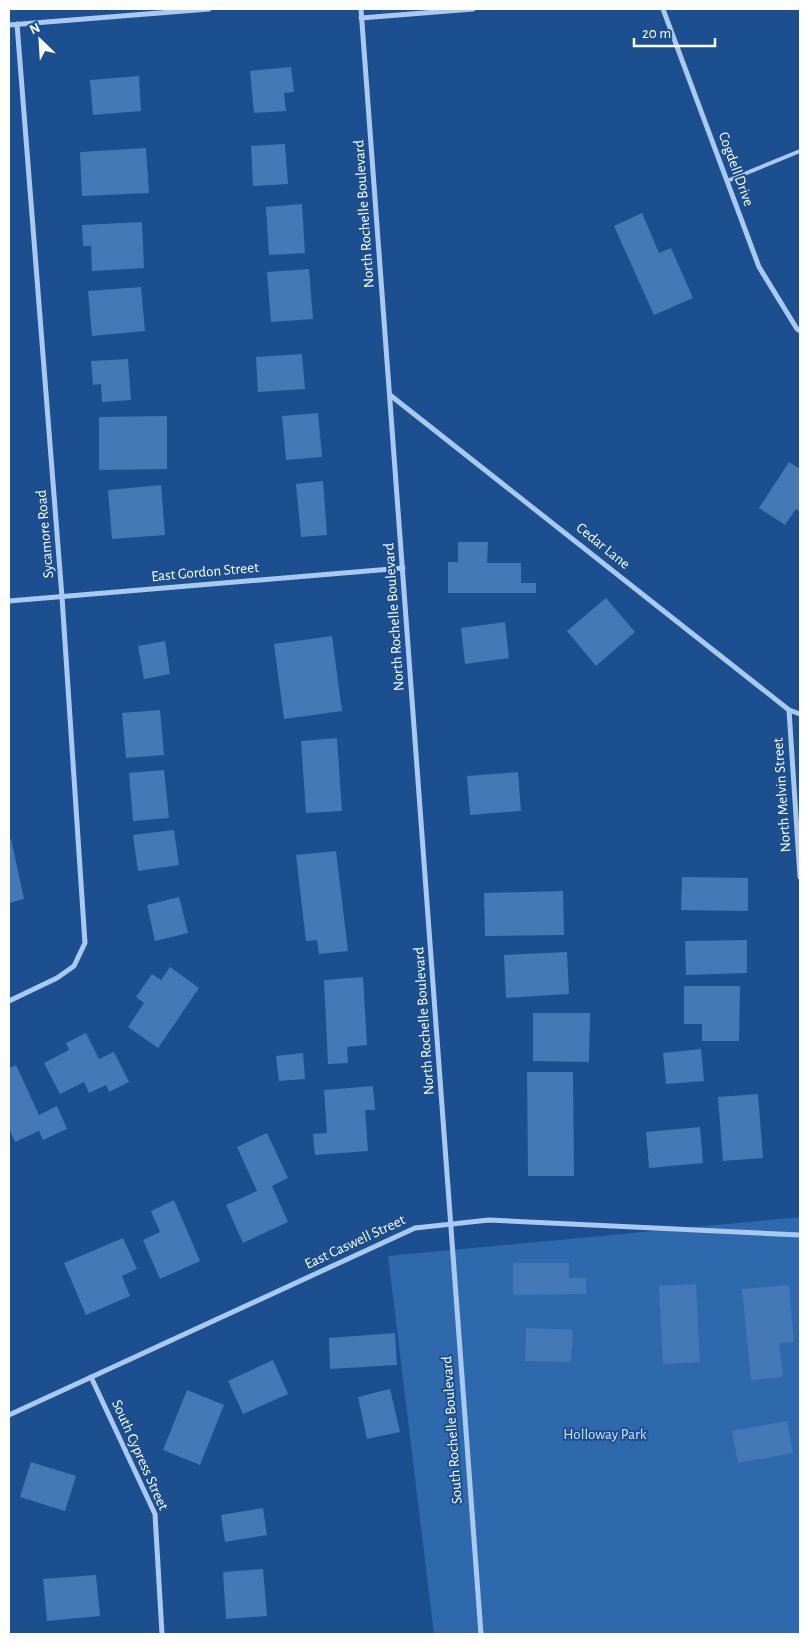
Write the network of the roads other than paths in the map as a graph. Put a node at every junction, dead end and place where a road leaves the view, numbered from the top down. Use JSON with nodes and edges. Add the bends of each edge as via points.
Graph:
{"nodes":[{"id":1,"x":209,"y":9,"type":"edge"},
{"id":2,"x":361,"y":9,"type":"edge"},
{"id":3,"x":473,"y":9,"type":"edge"},
{"id":4,"x":663,"y":9,"type":"edge"},
{"id":5,"x":361,"y":18,"type":"junction"},
{"id":6,"x":17,"y":24,"type":"junction"},
{"id":7,"x":9,"y":25,"type":"edge"},
{"id":8,"x":800,"y":151,"type":"edge"},
{"id":9,"x":727,"y":181,"type":"junction"},
{"id":10,"x":800,"y":331,"type":"edge"},
{"id":11,"x":390,"y":395,"type":"junction"},
{"id":12,"x":403,"y":568,"type":"junction"},
{"id":13,"x":62,"y":597,"type":"junction"},
{"id":14,"x":9,"y":601,"type":"edge"},
{"id":15,"x":789,"y":710,"type":"junction"},
{"id":16,"x":800,"y":714,"type":"edge"},
{"id":17,"x":800,"y":877,"type":"edge"},
{"id":18,"x":9,"y":1001,"type":"edge"},
{"id":19,"x":452,"y":1224,"type":"junction"},
{"id":20,"x":800,"y":1235,"type":"edge"},
{"id":21,"x":91,"y":1377,"type":"junction"},
{"id":22,"x":9,"y":1415,"type":"edge"},
{"id":23,"x":162,"y":1634,"type":"edge"},
{"id":24,"x":481,"y":1634,"type":"edge"}],
"edges":[{"from":1,"to":6,"type":"street"},
{"from":2,"to":5,"type":"street","name":"North Rochelle Boulevard"},
{"from":3,"to":5,"type":"street"},
{"from":4,"to":9,"type":"street","name":"Cogdell Drive"},
{"from":5,"to":11,"type":"street","name":"North Rochelle Boulevard"},
{"from":6,"to":7,"type":"street"},
{"from":6,"to":13,"type":"street","name":"Sycamore Road"},
{"from":8,"to":9,"type":"lane"},
{"from":9,"to":10,"type":"street","name":"Cogdell Drive","via":[[759,267]]},
{"from":11,"to":12,"type":"street","name":"North Rochelle Boulevard"},
{"from":11,"to":15,"type":"street","name":"Cedar Lane"},
{"from":12,"to":13,"type":"street","name":"East Gordon Street"},
{"from":12,"to":19,"type":"street","name":"North Rochelle Boulevard"},
{"from":13,"to":14,"type":"street","name":"East Gordon Street"},
{"from":13,"to":18,"type":"street","name":"Sycamore Road","via":[[84,943],[74,966],[57,978]]},
{"from":15,"to":16,"type":"street","name":"Cedar Lane"},
{"from":15,"to":17,"type":"street","name":"North Melvin Street"},
{"from":19,"to":20,"type":"street","name":"East Caswell Street","via":[[489,1220]]},
{"from":19,"to":21,"type":"street","name":"East Caswell Street","via":[[415,1228]]},
{"from":19,"to":24,"type":"street","name":"South Rochelle Boulevard","via":[[466,1463]]},
{"from":21,"to":22,"type":"street","name":"East Caswell Street"},
{"from":21,"to":23,"type":"street","name":"South Cypress Street","via":[[156,1514]]}]}
